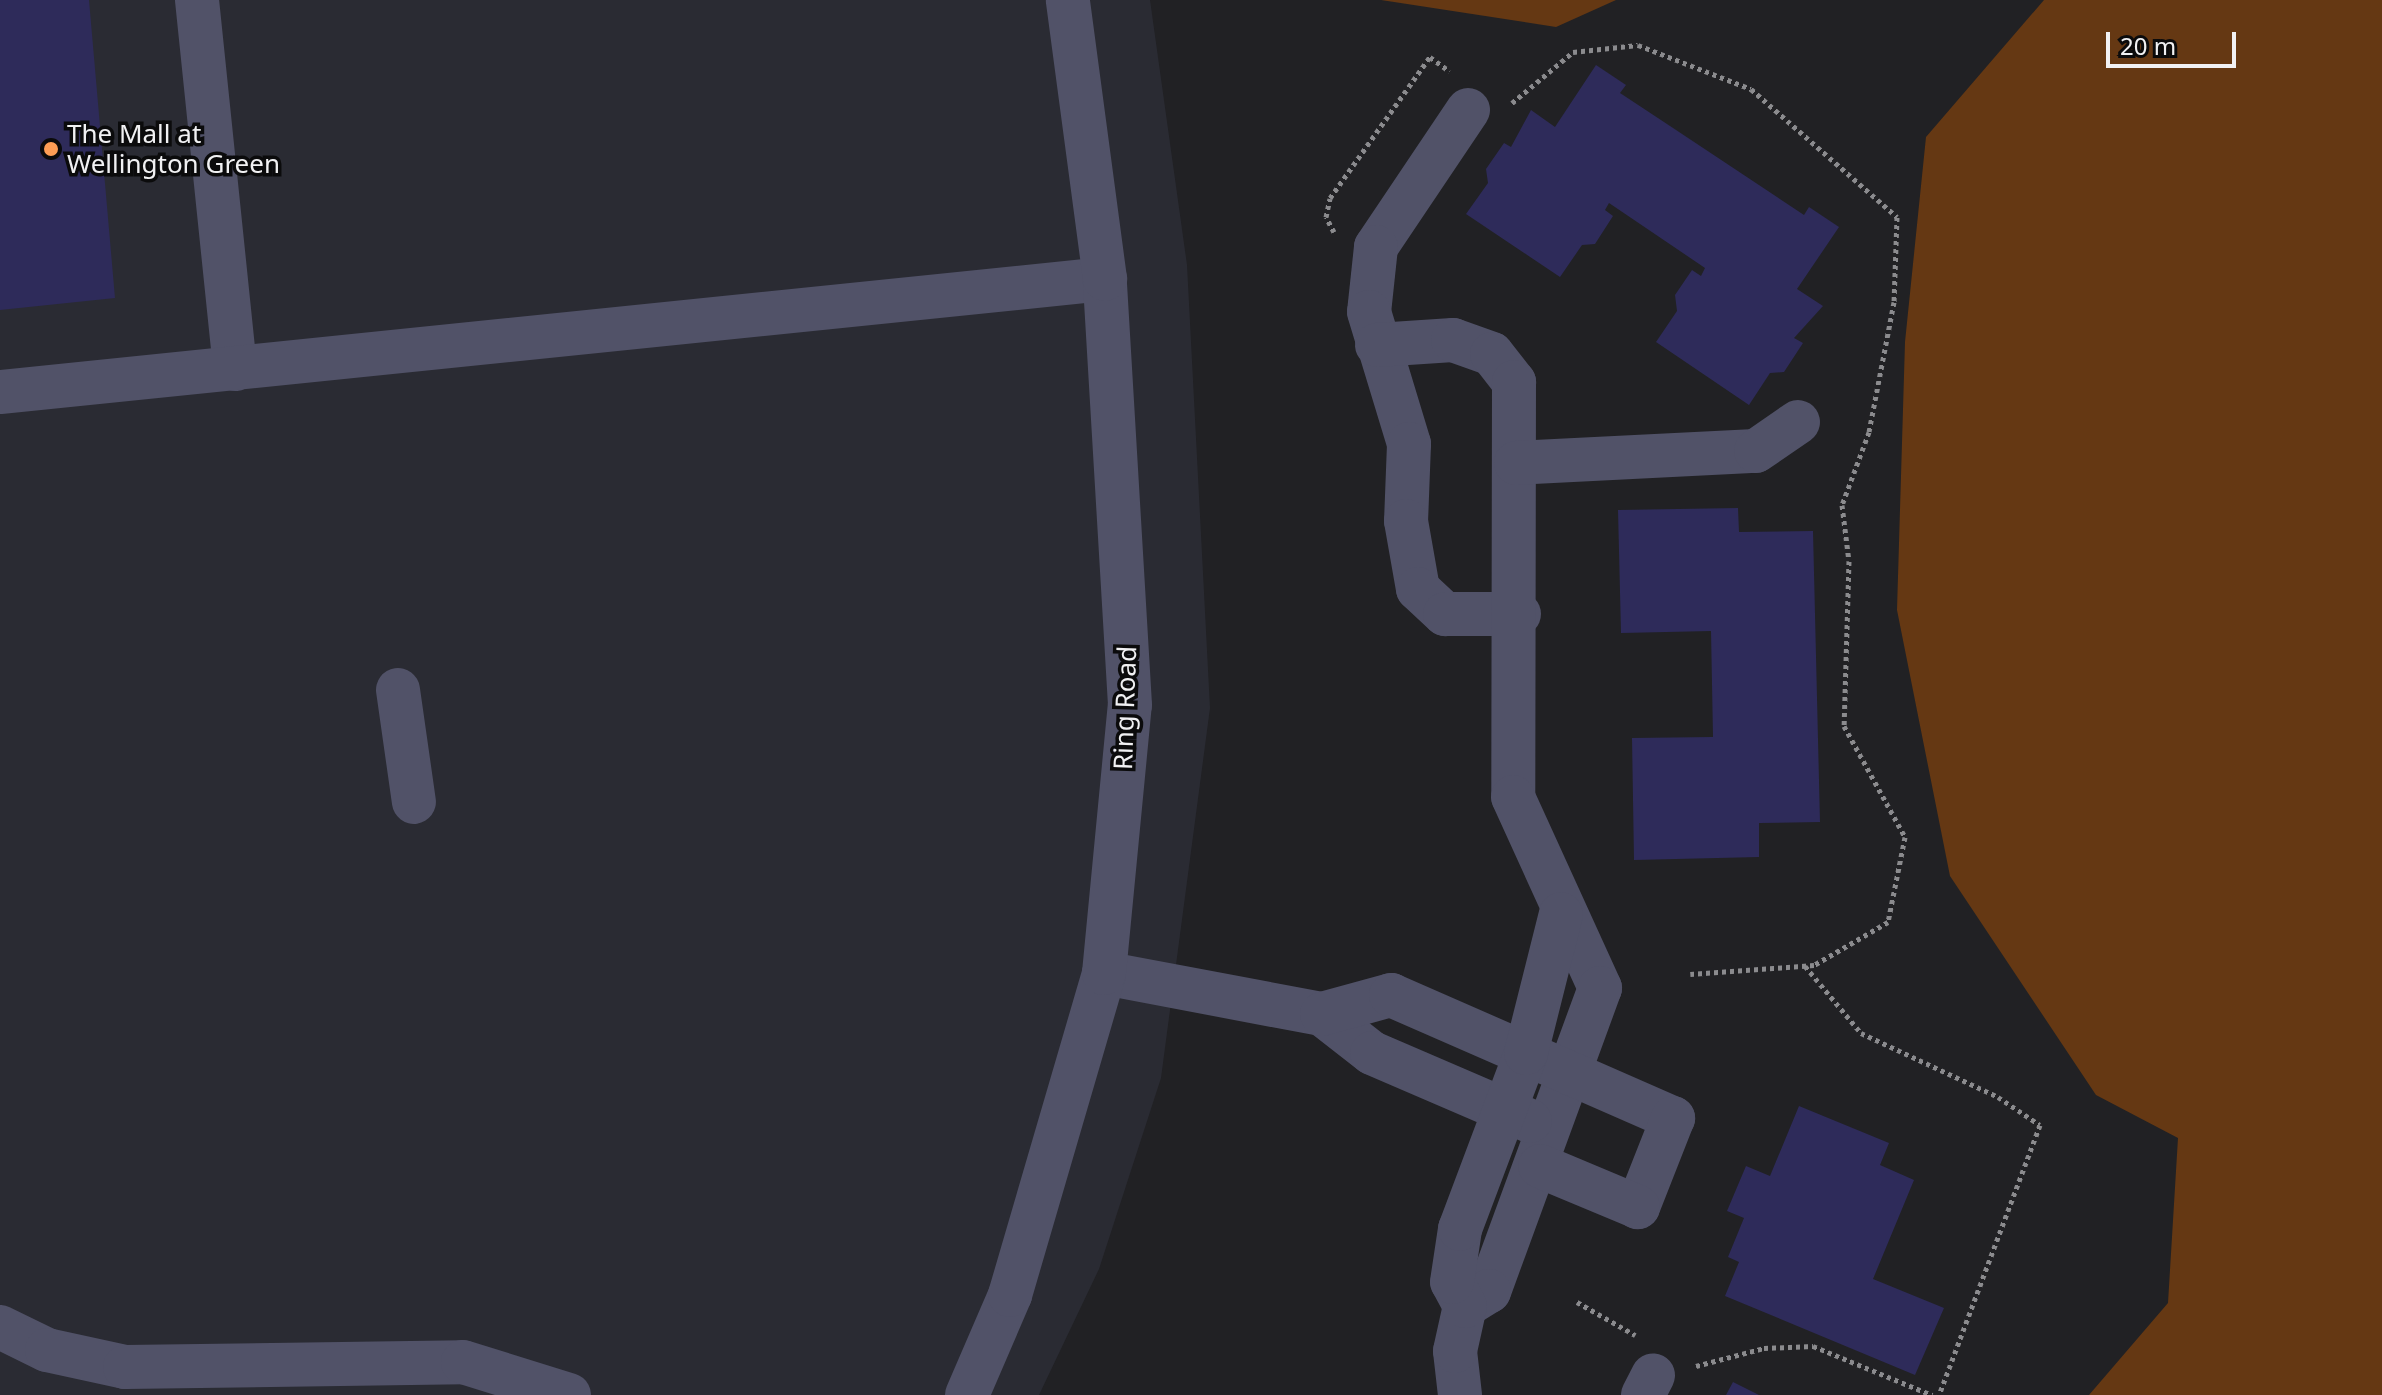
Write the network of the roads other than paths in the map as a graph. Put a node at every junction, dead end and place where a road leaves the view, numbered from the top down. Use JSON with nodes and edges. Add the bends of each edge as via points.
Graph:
{"nodes":[{"id":1,"x":197,"y":0,"type":"edge"},
{"id":2,"x":1068,"y":0,"type":"edge"},
{"id":3,"x":1468,"y":110,"type":"dead end"},
{"id":4,"x":1105,"y":279,"type":"junction"},
{"id":5,"x":1377,"y":345,"type":"junction"},
{"id":6,"x":235,"y":369,"type":"junction"},
{"id":7,"x":0,"y":392,"type":"edge"},
{"id":8,"x":1798,"y":422,"type":"dead end"},
{"id":9,"x":1516,"y":463,"type":"junction"},
{"id":10,"x":1519,"y":614,"type":"junction"},
{"id":11,"x":398,"y":690,"type":"dead end"},
{"id":12,"x":414,"y":802,"type":"dead end"},
{"id":13,"x":1561,"y":914,"type":"junction"},
{"id":14,"x":1104,"y":973,"type":"junction"},
{"id":15,"x":1322,"y":1014,"type":"junction"},
{"id":16,"x":1526,"y":1053,"type":"junction"},
{"id":17,"x":1573,"y":1072,"type":"junction"},
{"id":18,"x":1506,"y":1110,"type":"junction"},
{"id":19,"x":1547,"y":1148,"type":"junction"},
{"id":20,"x":1465,"y":1306,"type":"junction"},
{"id":21,"x":0,"y":1327,"type":"edge"},
{"id":22,"x":569,"y":1395,"type":"edge"},
{"id":23,"x":967,"y":1395,"type":"edge"},
{"id":24,"x":1460,"y":1395,"type":"edge"}],
"edges":[{"from":1,"to":6,"type":"lane"},
{"from":2,"to":4,"type":"lane","name":"Ring Road"},
{"from":3,"to":5,"type":"lane","via":[[1376,247],[1369,312]]},
{"from":4,"to":6,"type":"lane"},
{"from":4,"to":14,"type":"lane","name":"Ring Road","via":[[1130,705]]},
{"from":5,"to":9,"type":"lane","via":[[1453,340],[1492,354],[1514,382]]},
{"from":5,"to":10,"type":"lane","via":[[1409,444],[1406,521],[1418,589],[1445,614]]},
{"from":6,"to":7,"type":"lane"},
{"from":8,"to":9,"type":"lane","via":[[1756,451]]},
{"from":9,"to":10,"type":"lane"},
{"from":10,"to":13,"type":"lane","via":[[1513,797]]},
{"from":11,"to":12,"type":"lane"},
{"from":13,"to":16,"type":"lane"},
{"from":13,"to":17,"type":"lane","via":[[1600,988]]},
{"from":14,"to":15,"type":"lane"},
{"from":14,"to":23,"type":"lane","name":"Ring Road","via":[[1010,1295]]},
{"from":15,"to":16,"type":"lane","via":[[1391,995]]},
{"from":15,"to":18,"type":"lane","via":[[1372,1053]]},
{"from":16,"to":17,"type":"lane"},
{"from":16,"to":18,"type":"lane"},
{"from":17,"to":19,"type":"lane"},
{"from":17,"to":19,"type":"lane","via":[[1673,1118],[1638,1207]]},
{"from":18,"to":19,"type":"lane"},
{"from":18,"to":20,"type":"lane","via":[[1460,1229],[1452,1282]]},
{"from":19,"to":20,"type":"lane","via":[[1489,1291]]},
{"from":20,"to":24,"type":"lane","via":[[1455,1351]]},
{"from":21,"to":22,"type":"lane","via":[[47,1350],[125,1367],[463,1362]]}]}
